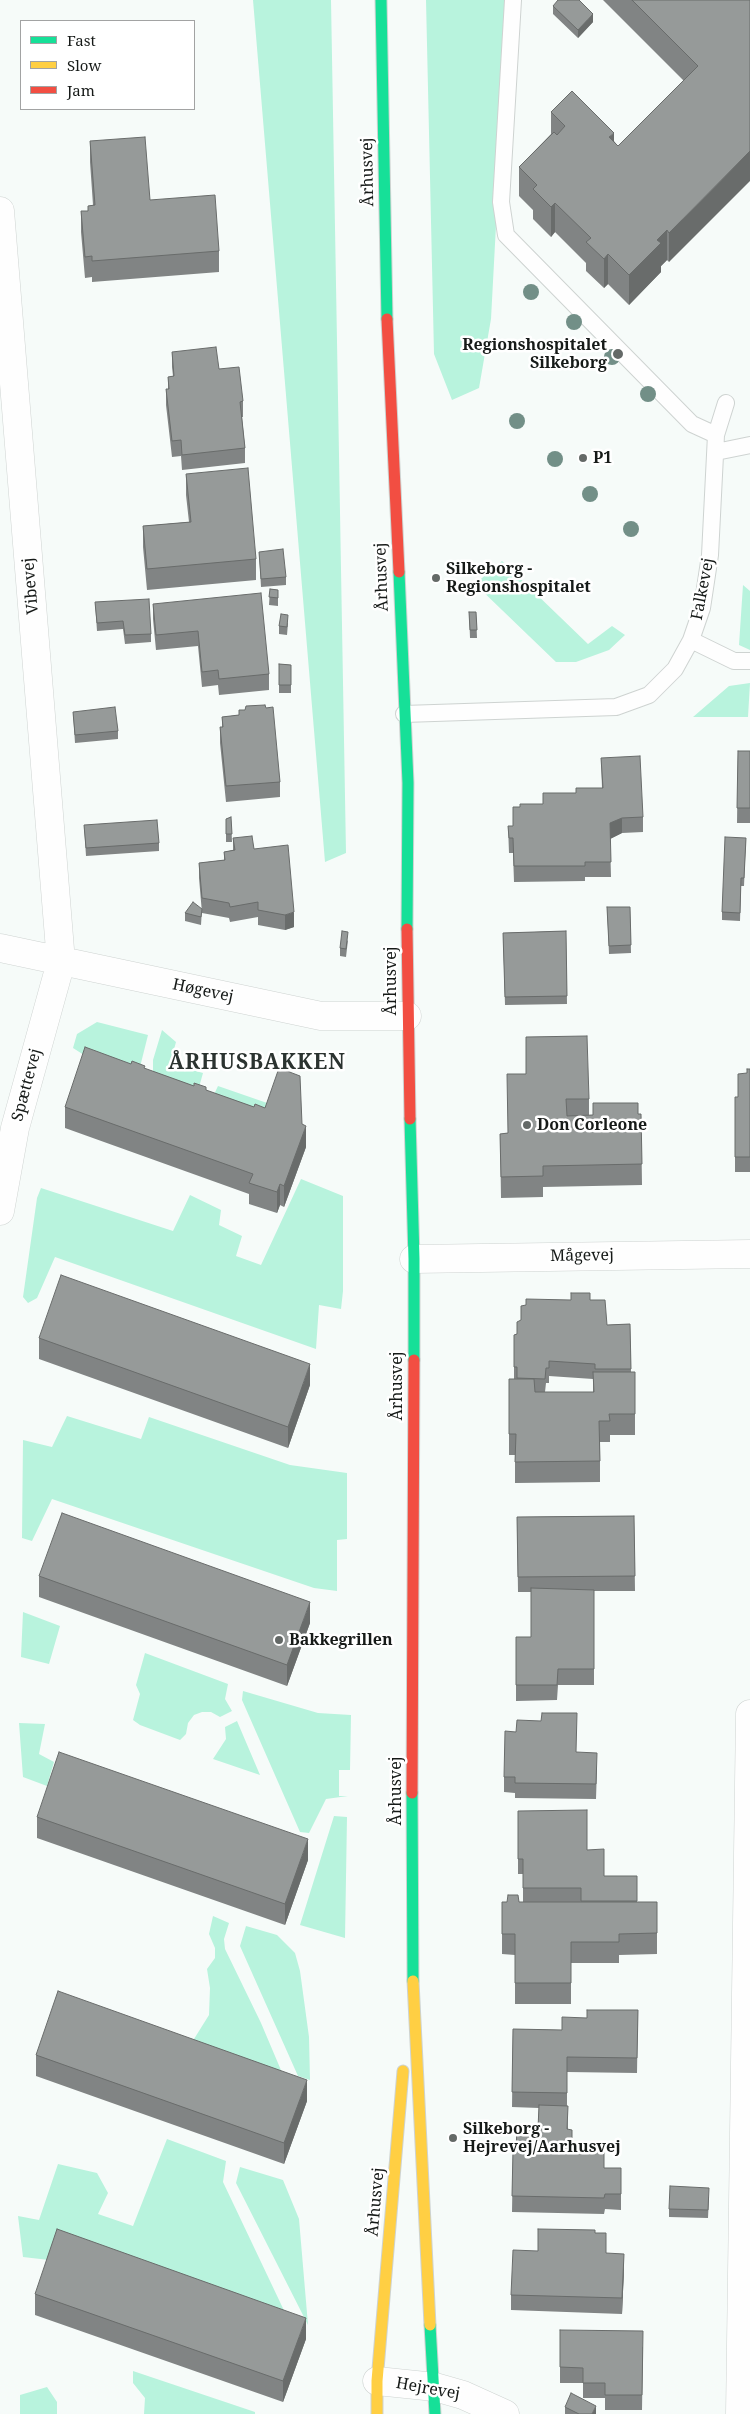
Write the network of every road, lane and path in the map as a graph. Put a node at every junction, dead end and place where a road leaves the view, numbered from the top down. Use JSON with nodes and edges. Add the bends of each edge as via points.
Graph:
{"nodes":[{"id":1,"x":380,"y":0,"type":"edge"},
{"id":2,"x":513,"y":0,"type":"edge"},
{"id":3,"x":0,"y":211,"type":"edge"},
{"id":4,"x":726,"y":403,"type":"dead end"},
{"id":5,"x":716,"y":435,"type":"junction"},
{"id":6,"x":750,"y":445,"type":"edge"},
{"id":7,"x":716,"y":452,"type":"junction"},
{"id":8,"x":691,"y":640,"type":"junction"},
{"id":9,"x":750,"y":661,"type":"edge"},
{"id":10,"x":404,"y":714,"type":"junction"},
{"id":11,"x":0,"y":948,"type":"edge"},
{"id":12,"x":60,"y":962,"type":"junction"},
{"id":13,"x":407,"y":1016,"type":"junction"},
{"id":14,"x":0,"y":1211,"type":"edge"},
{"id":15,"x":750,"y":1254,"type":"edge"},
{"id":16,"x":414,"y":1259,"type":"junction"},
{"id":17,"x":750,"y":1714,"type":"edge"},
{"id":18,"x":412,"y":1962,"type":"junction"},
{"id":19,"x":377,"y":2381,"type":"junction"},
{"id":20,"x":435,"y":2387,"type":"junction"},
{"id":21,"x":377,"y":2414,"type":"edge"},
{"id":22,"x":435,"y":2414,"type":"edge"},
{"id":23,"x":505,"y":2414,"type":"edge"},
{"id":24,"x":740,"y":2414,"type":"edge"}],
"edges":[{"from":1,"to":10,"type":"street","name":"Århusvej","via":[[387,313]]},
{"from":2,"to":5,"type":"lane","via":[[501,202],[506,235],[692,424]]},
{"from":3,"to":12,"type":"street","name":"Vibevej"},
{"from":4,"to":5,"type":"lane","name":"Falkevej"},
{"from":5,"to":7,"type":"lane","name":"Falkevej"},
{"from":6,"to":7,"type":"lane"},
{"from":7,"to":8,"type":"lane","name":"Falkevej","via":[[710,555],[702,608]]},
{"from":8,"to":9,"type":"lane","via":[[734,661]]},
{"from":8,"to":10,"type":"lane","name":"Falkevej","via":[[675,669],[649,695],[616,707]]},
{"from":10,"to":13,"type":"street","name":"Århusvej","via":[[408,782]]},
{"from":11,"to":12,"type":"street","name":"Høgevej"},
{"from":12,"to":13,"type":"street","name":"Høgevej","via":[[322,1016]]},
{"from":12,"to":14,"type":"street","name":"Spættevej","via":[[15,1128]]},
{"from":13,"to":16,"type":"street","name":"Århusvej"},
{"from":15,"to":16,"type":"street","name":"Mågevej"},
{"from":16,"to":18,"type":"street","name":"Århusvej"},
{"from":17,"to":24,"type":"street"},
{"from":18,"to":19,"type":"street","name":"Århusvej"},
{"from":18,"to":20,"type":"street","name":"Århusvej"},
{"from":19,"to":20,"type":"street","name":"Hejrevej"},
{"from":19,"to":21,"type":"street","name":"Århusvej"},
{"from":20,"to":22,"type":"street","name":"Århusvej"},
{"from":20,"to":23,"type":"street","name":"Hejrevej","via":[[463,2395]]}]}
